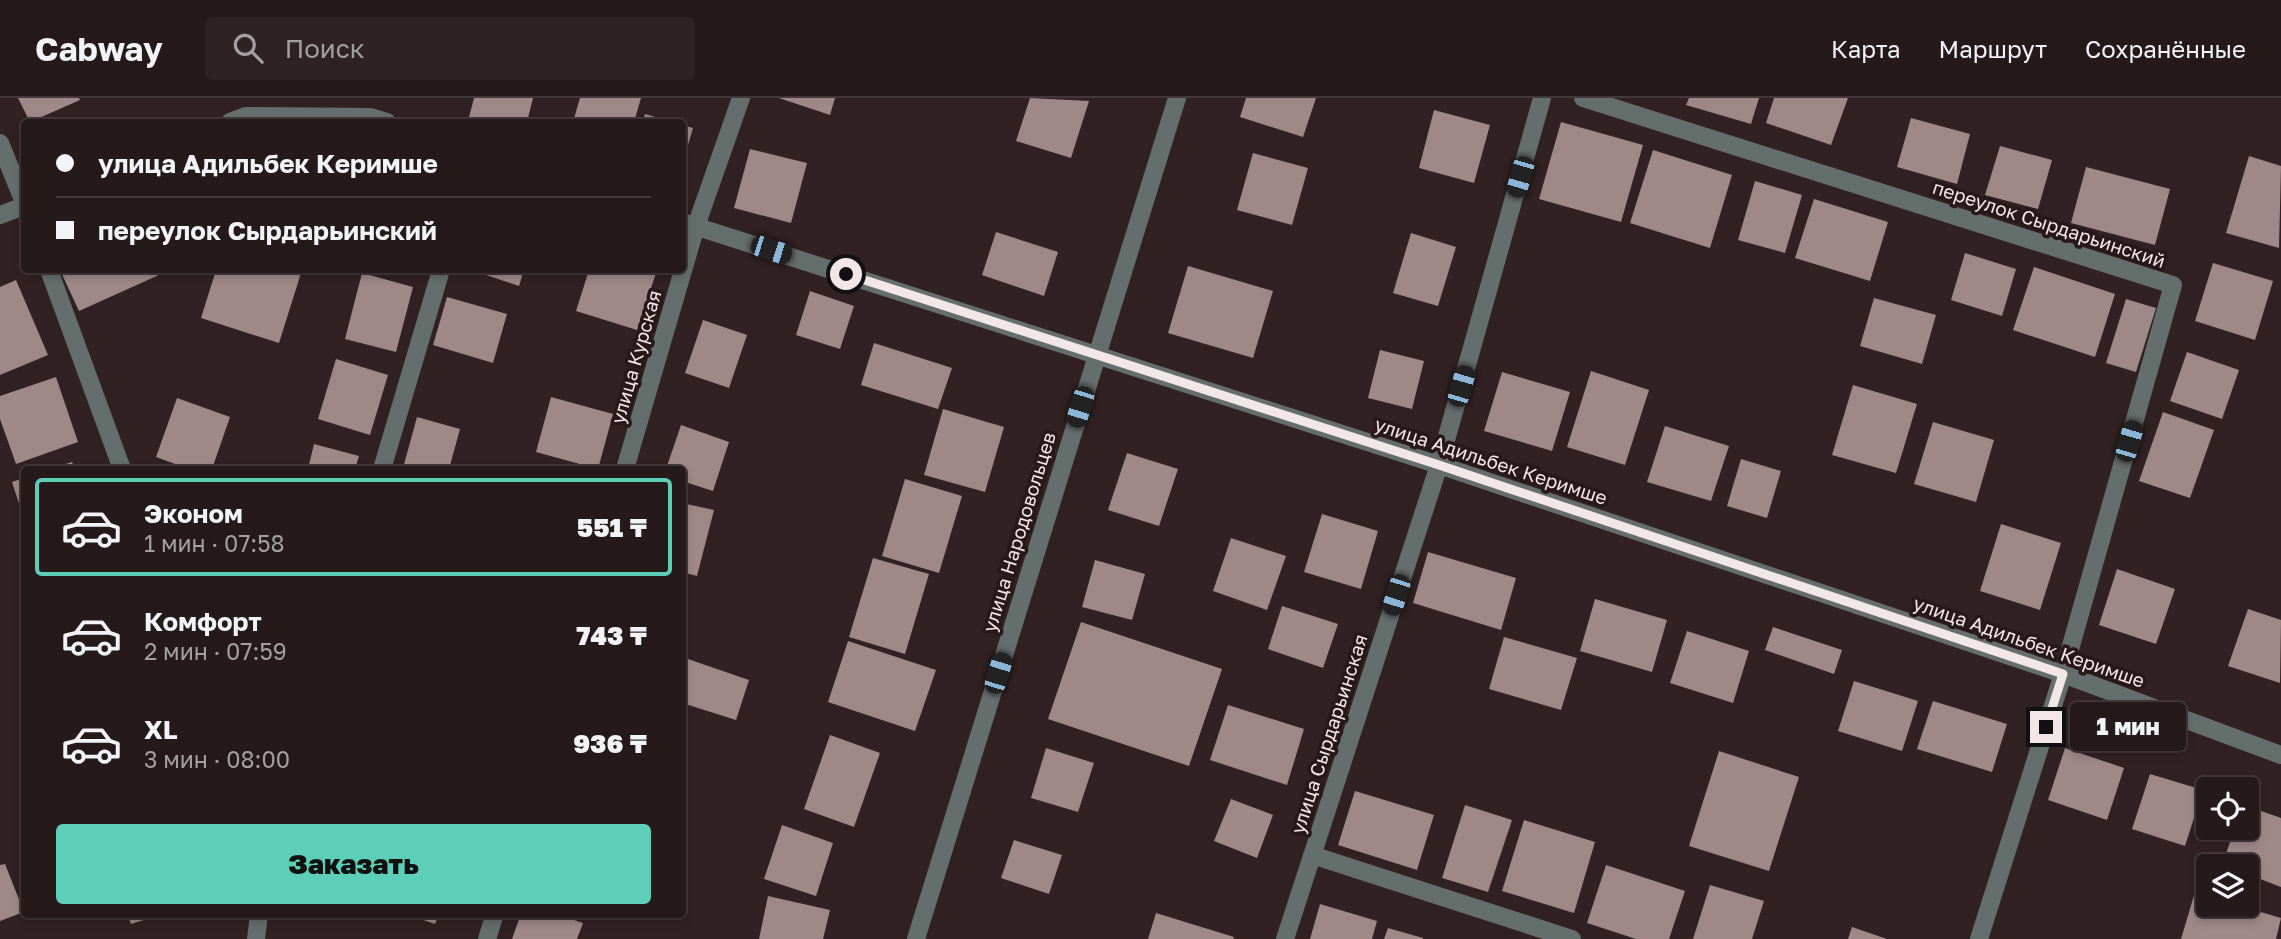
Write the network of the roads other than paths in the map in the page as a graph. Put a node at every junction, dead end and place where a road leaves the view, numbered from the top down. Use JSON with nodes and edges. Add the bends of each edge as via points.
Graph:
{"nodes":[{"id":1,"x":741,"y":98,"type":"edge"},
{"id":2,"x":1177,"y":98,"type":"edge"},
{"id":3,"x":1542,"y":98,"type":"edge"},
{"id":4,"x":1583,"y":98,"type":"edge"},
{"id":5,"x":238,"y":119,"type":"edge"},
{"id":6,"x":377,"y":119,"type":"edge"},
{"id":7,"x":0,"y":143,"type":"edge"},
{"id":8,"x":21,"y":196,"type":"edge"},
{"id":9,"x":21,"y":205,"type":"edge"},
{"id":10,"x":0,"y":215,"type":"edge"},
{"id":11,"x":689,"y":224,"type":"edge"},
{"id":12,"x":50,"y":273,"type":"edge"},
{"id":13,"x":440,"y":273,"type":"edge"},
{"id":14,"x":676,"y":273,"type":"edge"},
{"id":15,"x":1096,"y":354,"type":"junction"},
{"id":16,"x":1439,"y":465,"type":"junction"},
{"id":17,"x":121,"y":466,"type":"edge"},
{"id":18,"x":383,"y":466,"type":"edge"},
{"id":19,"x":626,"y":466,"type":"edge"},
{"id":20,"x":2063,"y":674,"type":"junction"},
{"id":21,"x":2281,"y":755,"type":"edge"},
{"id":22,"x":1311,"y":855,"type":"junction"},
{"id":23,"x":259,"y":918,"type":"edge"},
{"id":24,"x":494,"y":918,"type":"edge"},
{"id":25,"x":256,"y":939,"type":"edge"},
{"id":26,"x":487,"y":939,"type":"edge"},
{"id":27,"x":916,"y":939,"type":"edge"},
{"id":28,"x":1285,"y":939,"type":"edge"},
{"id":29,"x":1572,"y":939,"type":"edge"},
{"id":30,"x":1979,"y":939,"type":"edge"}],
"edges":[{"from":1,"to":11,"type":"street","name":"улица Курская"},
{"from":2,"to":15,"type":"street","name":"улица Народовольцев"},
{"from":3,"to":16,"type":"street","name":"улица Сырдарьинская"},
{"from":4,"to":20,"type":"street","name":"переулок Сырдарьинский","via":[[2173,285]]},
{"from":5,"to":6,"type":"street"},
{"from":7,"to":8,"type":"street"},
{"from":9,"to":10,"type":"street"},
{"from":11,"to":15,"type":"street","name":"улица Адильбек Керимше"},
{"from":12,"to":17,"type":"street"},
{"from":13,"to":18,"type":"street"},
{"from":14,"to":19,"type":"street","name":"улица Курская"},
{"from":15,"to":16,"type":"street","name":"улица Адильбек Керимше"},
{"from":15,"to":27,"type":"street","name":"улица Народовольцев"},
{"from":16,"to":20,"type":"street","name":"улица Адильбек Керимше"},
{"from":16,"to":22,"type":"street","name":"улица Сырдарьинская"},
{"from":20,"to":21,"type":"street","name":"улица Адильбек Керимше"},
{"from":20,"to":30,"type":"street","name":"переулок Сырдарьинский"},
{"from":22,"to":28,"type":"street","name":"улица Сырдарьинская"},
{"from":22,"to":29,"type":"street"},
{"from":23,"to":25,"type":"street"},
{"from":24,"to":26,"type":"street"}]}
